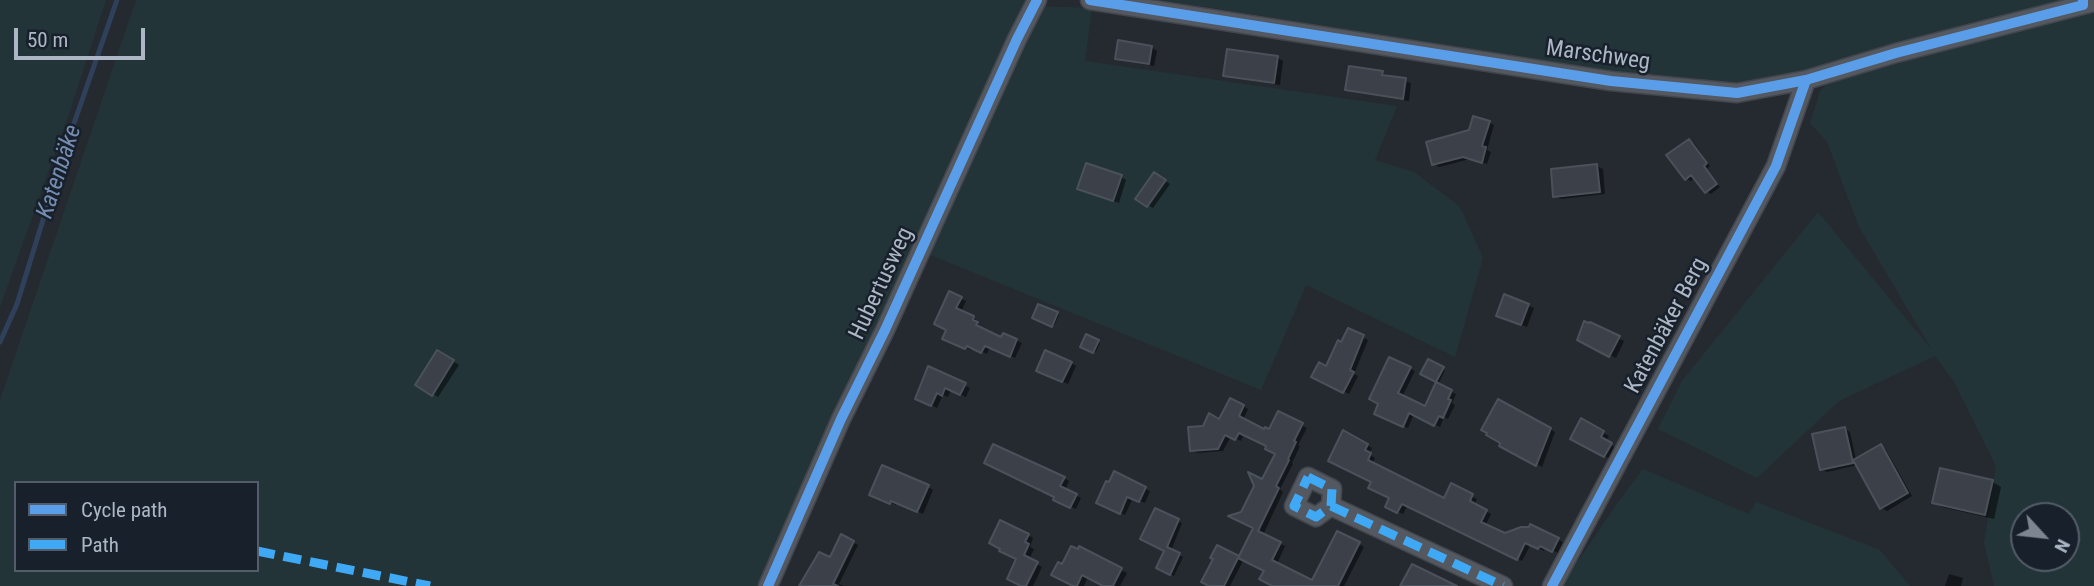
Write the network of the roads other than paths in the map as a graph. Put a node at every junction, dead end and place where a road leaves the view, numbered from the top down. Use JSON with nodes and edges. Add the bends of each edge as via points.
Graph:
{"nodes":[{"id":1,"x":1037,"y":0,"type":"edge"},
{"id":2,"x":1090,"y":0,"type":"edge"},
{"id":3,"x":2094,"y":2,"type":"edge"},
{"id":4,"x":1806,"y":80,"type":"junction"},
{"id":5,"x":1331,"y":506,"type":"dead end"},
{"id":6,"x":768,"y":586,"type":"edge"},
{"id":7,"x":1503,"y":586,"type":"edge"},
{"id":8,"x":1552,"y":586,"type":"edge"}],
"edges":[{"from":1,"to":6,"type":"street","name":"Hubertusweg"},
{"from":2,"to":4,"type":"street","name":"Marschweg","via":[[1611,81],[1737,93]]},
{"from":3,"to":4,"type":"street","name":"Marschweg"},
{"from":4,"to":8,"type":"street","name":"Katenbäker Berg","via":[[1776,166]]},
{"from":5,"to":7,"type":"street"}]}
